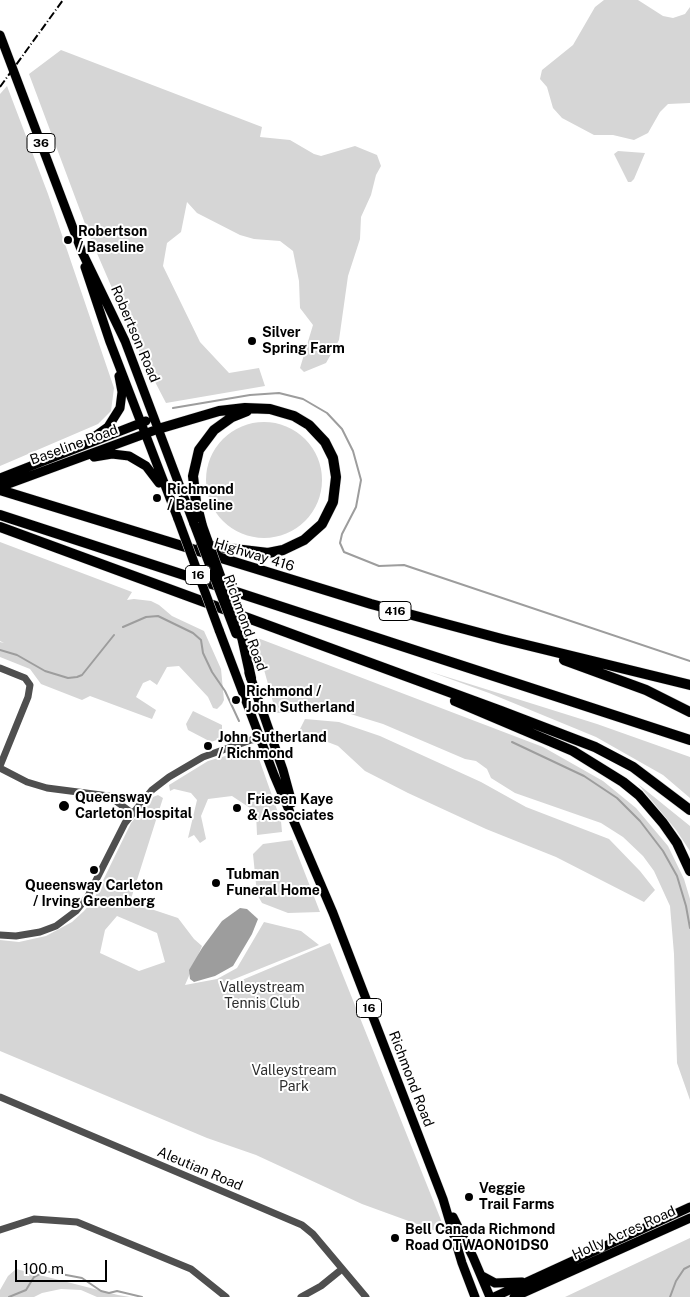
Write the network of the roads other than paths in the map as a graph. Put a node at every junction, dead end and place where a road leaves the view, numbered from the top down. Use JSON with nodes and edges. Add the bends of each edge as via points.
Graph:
{"nodes":[{"id":1,"x":0,"y":35,"type":"edge"},
{"id":2,"x":82,"y":252,"type":"junction"},
{"id":3,"x":110,"y":342,"type":"junction"},
{"id":4,"x":260,"y":408,"type":"junction"},
{"id":5,"x":154,"y":418,"type":"junction"},
{"id":6,"x":141,"y":423,"type":"junction"},
{"id":7,"x":158,"y":429,"type":"junction"},
{"id":8,"x":145,"y":434,"type":"junction"},
{"id":9,"x":74,"y":449,"type":"junction"},
{"id":10,"x":36,"y":474,"type":"junction"},
{"id":11,"x":0,"y":478,"type":"edge"},
{"id":12,"x":0,"y":489,"type":"edge"},
{"id":13,"x":174,"y":509,"type":"junction"},
{"id":14,"x":0,"y":515,"type":"edge"},
{"id":15,"x":198,"y":525,"type":"junction"},
{"id":16,"x":0,"y":527,"type":"edge"},
{"id":17,"x":158,"y":538,"type":"junction"},
{"id":18,"x":502,"y":639,"type":"junction"},
{"id":19,"x":351,"y":657,"type":"junction"},
{"id":20,"x":0,"y":668,"type":"edge"},
{"id":21,"x":251,"y":678,"type":"joint"},
{"id":22,"x":690,"y":685,"type":"edge"},
{"id":23,"x":690,"y":712,"type":"edge"},
{"id":24,"x":270,"y":737,"type":"junction"},
{"id":25,"x":259,"y":738,"type":"junction"},
{"id":26,"x":690,"y":740,"type":"edge"},
{"id":27,"x":0,"y":767,"type":"edge"},
{"id":28,"x":690,"y":810,"type":"edge"},
{"id":29,"x":132,"y":813,"type":"junction"},
{"id":30,"x":299,"y":830,"type":"junction"},
{"id":31,"x":690,"y":871,"type":"edge"},
{"id":32,"x":0,"y":935,"type":"edge"},
{"id":33,"x":0,"y":1097,"type":"edge"},
{"id":34,"x":443,"y":1199,"type":"junction"},
{"id":35,"x":690,"y":1206,"type":"edge"},
{"id":36,"x":690,"y":1218,"type":"edge"},
{"id":37,"x":0,"y":1230,"type":"edge"},
{"id":38,"x":342,"y":1269,"type":"junction"},
{"id":39,"x":480,"y":1274,"type":"junction"},
{"id":40,"x":530,"y":1281,"type":"junction"},
{"id":41,"x":226,"y":1297,"type":"edge"},
{"id":42,"x":301,"y":1297,"type":"edge"},
{"id":43,"x":366,"y":1297,"type":"edge"},
{"id":44,"x":475,"y":1297,"type":"edge"},
{"id":45,"x":490,"y":1297,"type":"edge"},
{"id":46,"x":494,"y":1297,"type":"edge"},
{"id":47,"x":514,"y":1297,"type":"edge"}],
"edges":[{"from":1,"to":2,"type":"main road","name":"Robertson Road","number":"36"},
{"from":2,"to":3,"type":"main road","name":"Robertson Road","number":"36"},
{"from":2,"to":5,"type":"main road","name":"Robertson Road","number":"36","via":[[125,341]]},
{"from":3,"to":6,"type":"main road","name":"Robertson Road","number":"36"},
{"from":3,"to":9,"type":"main road","via":[[122,392],[120,408],[108,428]]},
{"from":4,"to":7,"type":"highway","via":[[209,412]]},
{"from":4,"to":15,"type":"highway","via":[[239,413],[219,425],[199,450],[193,476]]},
{"from":4,"to":17,"type":"highway","via":[[278,410],[302,420],[315,430],[330,450],[336,486],[330,510],[322,524],[298,544],[275,552],[252,552]]},
{"from":5,"to":6,"type":"main road","name":"Baseline Road"},
{"from":5,"to":7,"type":"main road","name":"Robertson Road"},
{"from":6,"to":8,"type":"main road","name":"Robertson Road","number":"36"},
{"from":6,"to":9,"type":"main road","name":"Baseline Road"},
{"from":7,"to":8,"type":"main road","name":"Baseline Road"},
{"from":7,"to":15,"type":"main road"},
{"from":8,"to":10,"type":"main road","name":"Baseline Road"},
{"from":8,"to":13,"type":"main road","name":"Richmond Road","number":"16"},
{"from":9,"to":11,"type":"main road","name":"Baseline Road"},
{"from":10,"to":12,"type":"main road","name":"Baseline Road"},
{"from":10,"to":13,"type":"main road","via":[[104,455],[129,456],[151,471]]},
{"from":12,"to":17,"type":"highway","name":"Highway 416","number":"416"},
{"from":13,"to":25,"type":"main road","name":"Richmond Road","number":"16","bridge":true},
{"from":14,"to":26,"type":"highway"},
{"from":15,"to":21,"type":"highway","bridge":true},
{"from":16,"to":19,"type":"highway"},
{"from":17,"to":18,"type":"highway","name":"Highway 416","number":"416","via":[[371,604]]},
{"from":18,"to":22,"type":"highway"},
{"from":18,"to":23,"type":"highway","via":[[646,690]]},
{"from":19,"to":28,"type":"highway","via":[[595,747],[633,767]]},
{"from":19,"to":31,"type":"highway","via":[[517,726],[605,769],[631,788],[656,814],[677,843]]},
{"from":20,"to":27,"type":"street","via":[[25,678],[30,686]]},
{"from":21,"to":24,"type":"main road","name":"Richmond Road","number":"16"},
{"from":24,"to":25,"type":"street"},
{"from":24,"to":30,"type":"main road","name":"Richmond Road","number":"16","via":[[283,770]]},
{"from":25,"to":29,"type":"street","via":[[189,764],[152,790]]},
{"from":25,"to":30,"type":"main road","name":"Richmond Road","number":"16"},
{"from":27,"to":29,"type":"street","via":[[27,782],[47,788],[109,796]]},
{"from":29,"to":32,"type":"street","via":[[88,896],[76,911],[56,926],[40,932]]},
{"from":30,"to":34,"type":"main road","name":"Richmond Road","number":"16"},
{"from":33,"to":38,"type":"street","name":"Aleutian Road","via":[[302,1225]]},
{"from":34,"to":39,"type":"main road","name":"Richmond Road","number":"16"},
{"from":34,"to":44,"type":"main road","name":"Richmond Road","number":"16"},
{"from":35,"to":40,"type":"main road","name":"Holly Acres Road"},
{"from":36,"to":47,"type":"main road","name":"Holly Acres Road"},
{"from":37,"to":41,"type":"street","via":[[34,1218],[77,1222],[191,1269]]},
{"from":38,"to":42,"type":"street"},
{"from":38,"to":43,"type":"street","name":"Aleutian Road"},
{"from":39,"to":40,"type":"main road","via":[[495,1283]]},
{"from":39,"to":45,"type":"main road","name":"Richmond Road","number":"16"},
{"from":40,"to":46,"type":"main road","name":"Holly Acres Road"}]}
